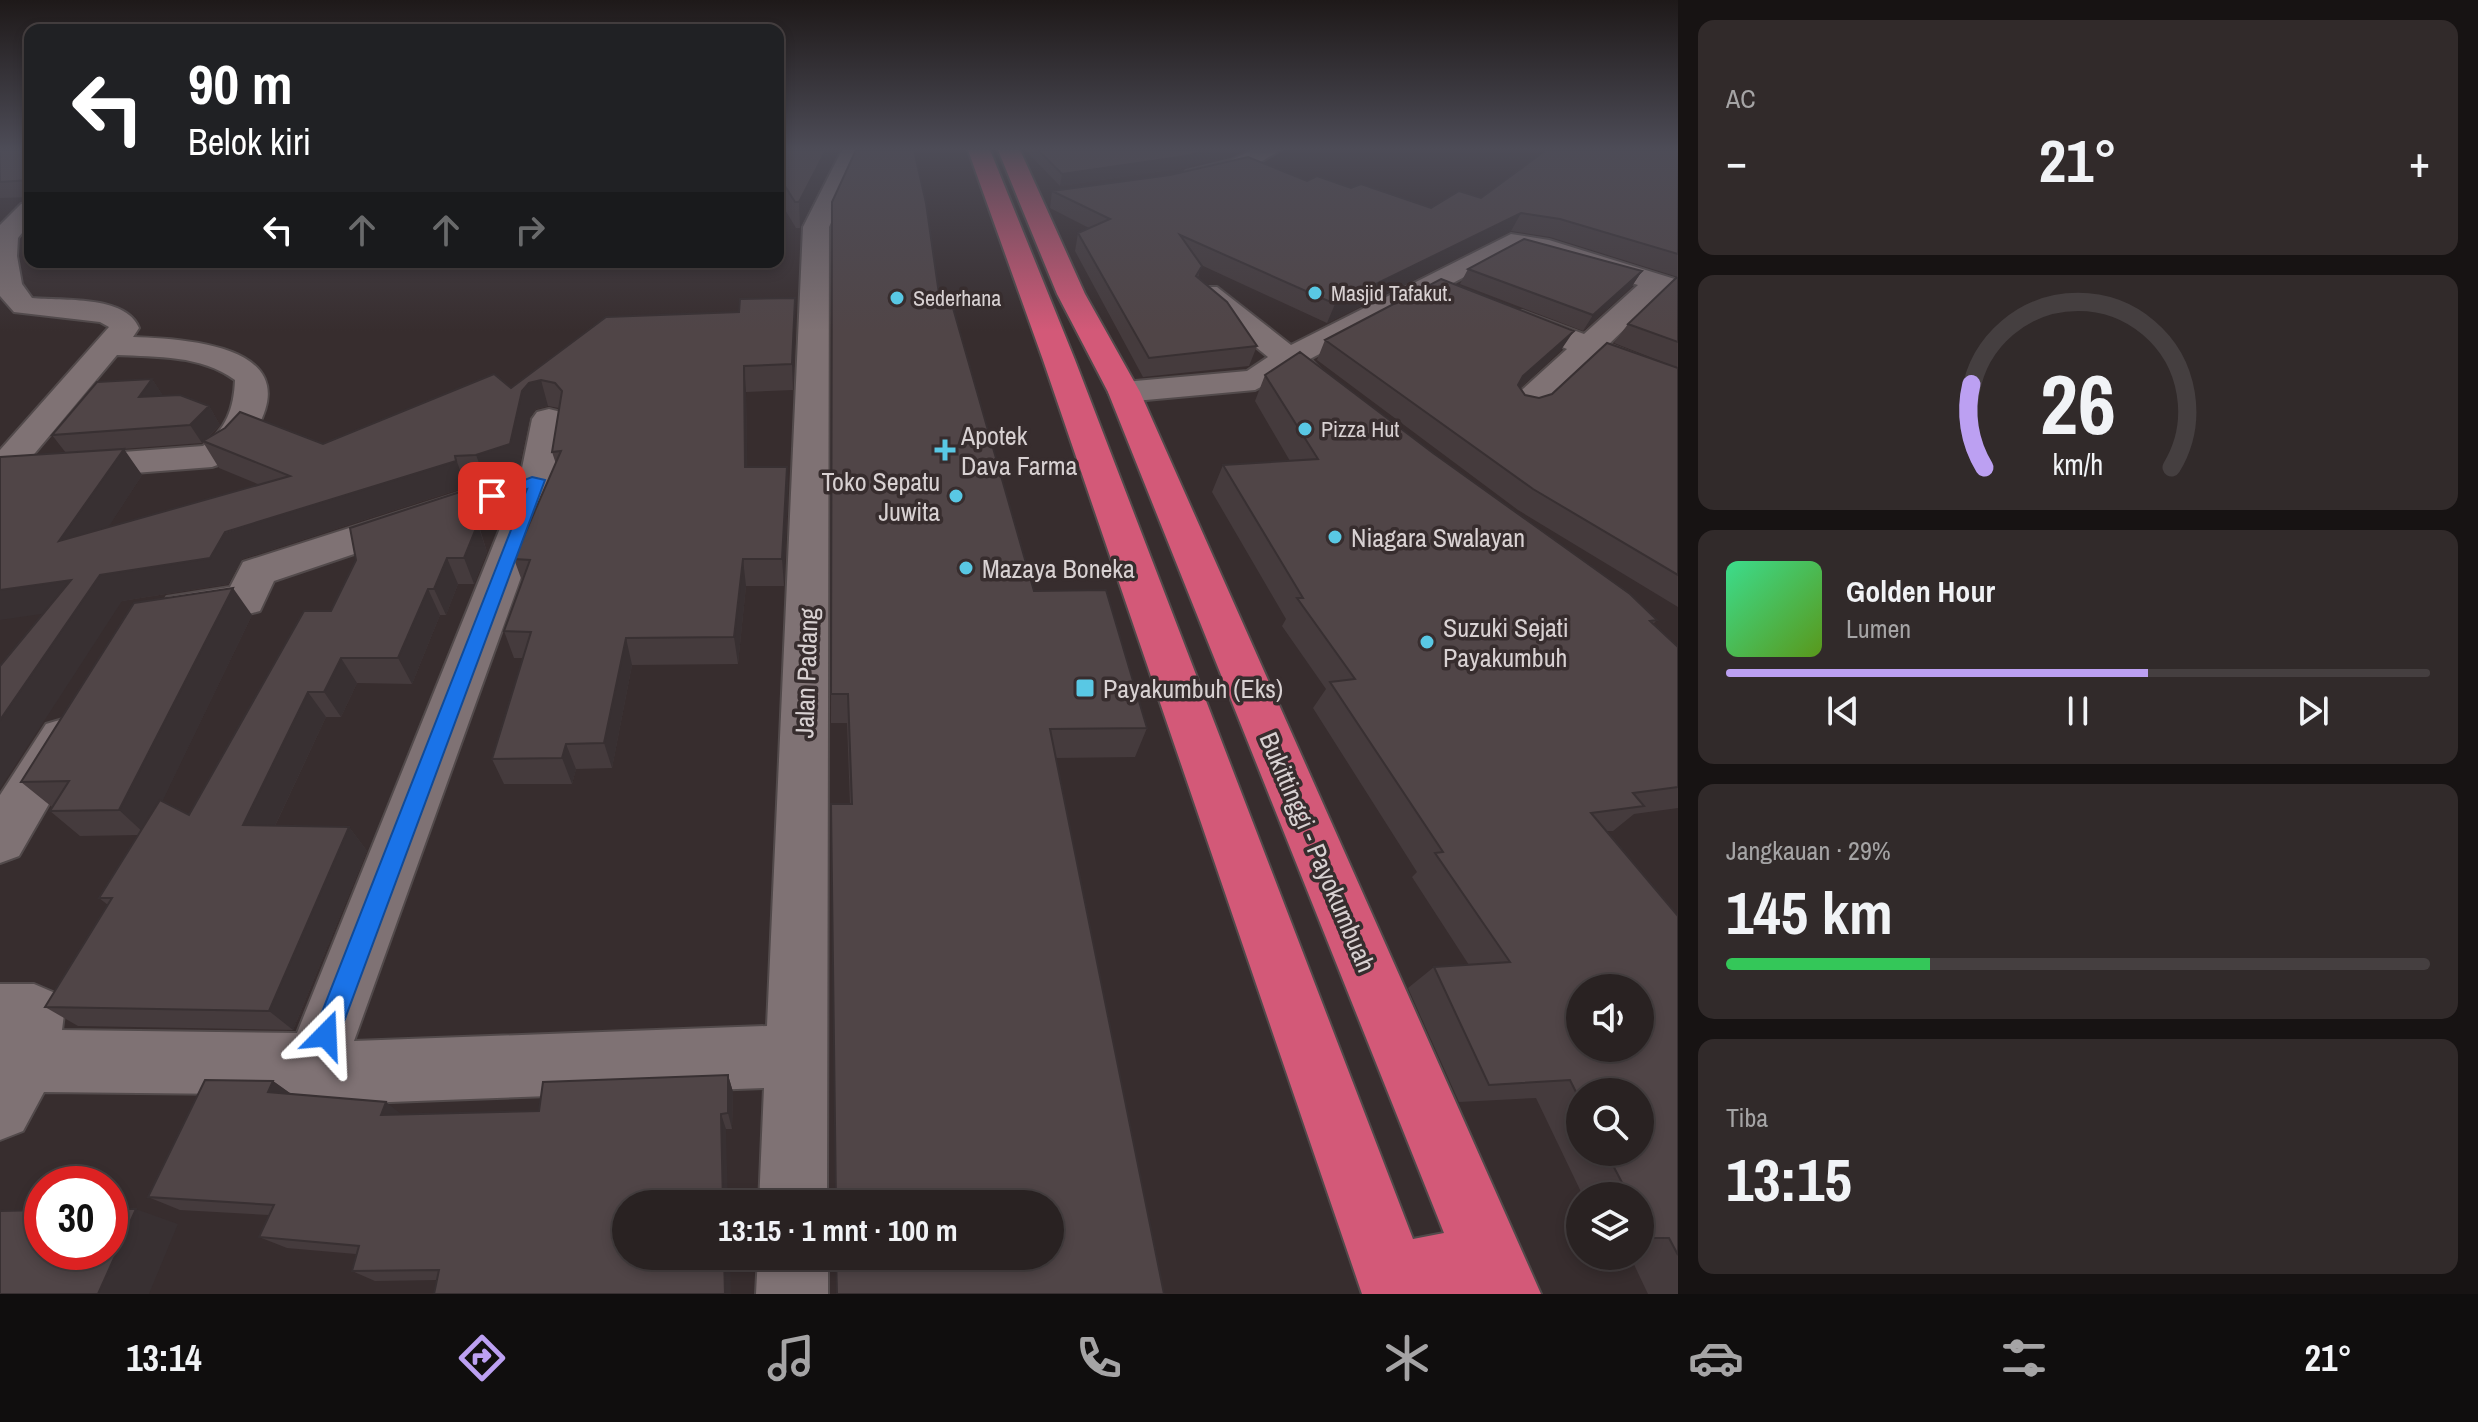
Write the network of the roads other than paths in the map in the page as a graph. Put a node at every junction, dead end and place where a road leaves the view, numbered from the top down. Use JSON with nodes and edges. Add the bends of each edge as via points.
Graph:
{"nodes":[{"id":1,"x":17,"y":210,"type":"edge"},
{"id":2,"x":824,"y":210,"type":"edge"},
{"id":3,"x":1002,"y":210,"type":"edge"},
{"id":4,"x":1051,"y":210,"type":"edge"},
{"id":5,"x":3,"y":237,"type":"edge"},
{"id":6,"x":1431,"y":285,"type":"junction"},
{"id":7,"x":1668,"y":286,"type":"edge"},
{"id":8,"x":1207,"y":293,"type":"edge"},
{"id":9,"x":1460,"y":297,"type":"edge"},
{"id":10,"x":1489,"y":308,"type":"edge"},
{"id":11,"x":109,"y":345,"type":"junction"},
{"id":12,"x":1590,"y":348,"type":"junction"},
{"id":13,"x":1289,"y":358,"type":"junction"},
{"id":14,"x":1678,"y":382,"type":"edge"},
{"id":15,"x":1124,"y":392,"type":"junction"},
{"id":16,"x":1337,"y":395,"type":"edge"},
{"id":17,"x":1525,"y":405,"type":"edge"},
{"id":18,"x":549,"y":419,"type":"dead end"},
{"id":19,"x":538,"y":480,"type":"junction"},
{"id":20,"x":140,"y":614,"type":"edge"},
{"id":21,"x":82,"y":707,"type":"edge"},
{"id":22,"x":0,"y":840,"type":"edge"},
{"id":23,"x":795,"y":1056,"type":"junction"},
{"id":24,"x":9,"y":1061,"type":"edge"},
{"id":25,"x":315,"y":1064,"type":"junction"},
{"id":26,"x":793,"y":1190,"type":"edge"},
{"id":27,"x":793,"y":1270,"type":"edge"},
{"id":28,"x":1497,"y":1277,"type":"edge"},
{"id":29,"x":1396,"y":1286,"type":"edge"},
{"id":30,"x":792,"y":1294,"type":"edge"}],
"edges":[{"from":1,"to":5,"type":"street"},
{"from":2,"to":23,"type":"street","name":"Jalan Padang","via":[[816,227]]},
{"from":3,"to":29,"type":"highway"},
{"from":4,"to":15,"type":"highway","name":"Bukittinggi - Payokumbuah","via":[[1071,294]]},
{"from":5,"to":11,"type":"street","via":[[3,277],[13,298],[24,306],[121,320],[124,328]]},
{"from":6,"to":7,"type":"street","via":[[1511,242]]},
{"from":6,"to":9,"type":"street"},
{"from":6,"to":13,"type":"street"},
{"from":7,"to":12,"type":"street"},
{"from":8,"to":13,"type":"street"},
{"from":10,"to":12,"type":"street"},
{"from":11,"to":11,"type":"street","via":[[12,458],[13,469],[212,456],[243,426],[251,377],[234,362],[199,352]]},
{"from":12,"to":14,"type":"street"},
{"from":12,"to":17,"type":"street"},
{"from":13,"to":15,"type":"street","via":[[1255,380]]},
{"from":13,"to":16,"type":"street"},
{"from":15,"to":28,"type":"highway","name":"Bukittinggi - Payokumbuah"},
{"from":18,"to":19,"type":"street"},
{"from":19,"to":20,"type":"street","via":[[257,572],[245,600]]},
{"from":19,"to":25,"type":"street"},
{"from":21,"to":22,"type":"street"},
{"from":23,"to":25,"type":"street","via":[[337,1073]]},
{"from":23,"to":26,"type":"street","name":"Jalan Padang"},
{"from":24,"to":25,"type":"street"},
{"from":27,"to":30,"type":"street"},
{"from":28,"to":29,"type":"highway"}]}
